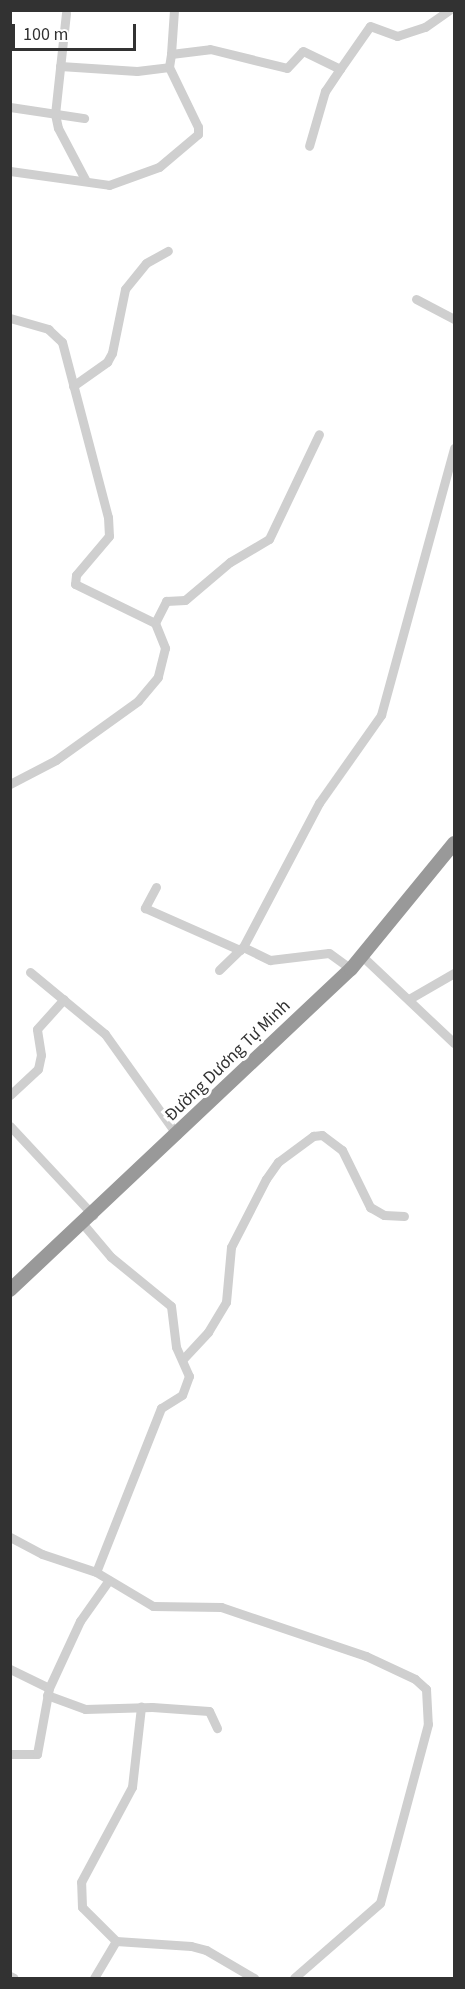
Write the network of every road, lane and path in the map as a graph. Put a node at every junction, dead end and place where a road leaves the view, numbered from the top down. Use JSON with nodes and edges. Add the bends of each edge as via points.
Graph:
{"nodes":[{"id":1,"x":174,"y":10,"type":"edge"},
{"id":2,"x":449,"y":10,"type":"edge"},
{"id":3,"x":66,"y":13,"type":"dead end"},
{"id":4,"x":171,"y":54,"type":"junction"},
{"id":5,"x":60,"y":66,"type":"junction"},
{"id":6,"x":169,"y":67,"type":"junction"},
{"id":7,"x":340,"y":69,"type":"junction"},
{"id":8,"x":10,"y":108,"type":"edge"},
{"id":9,"x":55,"y":114,"type":"junction"},
{"id":10,"x":84,"y":118,"type":"dead end"},
{"id":11,"x":309,"y":147,"type":"dead end"},
{"id":12,"x":10,"y":171,"type":"edge"},
{"id":13,"x":86,"y":182,"type":"junction"},
{"id":14,"x":168,"y":251,"type":"dead end"},
{"id":15,"x":416,"y":299,"type":"dead end"},
{"id":16,"x":10,"y":318,"type":"edge"},
{"id":17,"x":454,"y":319,"type":"edge"},
{"id":18,"x":72,"y":386,"type":"junction"},
{"id":19,"x":319,"y":434,"type":"dead end"},
{"id":20,"x":454,"y":448,"type":"edge"},
{"id":21,"x":452,"y":469,"type":"edge"},
{"id":22,"x":155,"y":623,"type":"junction"},
{"id":23,"x":10,"y":784,"type":"edge"},
{"id":24,"x":454,"y":843,"type":"edge"},
{"id":25,"x":156,"y":887,"type":"dead end"},
{"id":26,"x":241,"y":949,"type":"junction"},
{"id":27,"x":363,"y":957,"type":"junction"},
{"id":28,"x":351,"y":969,"type":"junction"},
{"id":29,"x":219,"y":970,"type":"dead end"},
{"id":30,"x":30,"y":972,"type":"dead end"},
{"id":31,"x":454,"y":973,"type":"edge"},
{"id":32,"x":64,"y":999,"type":"junction"},
{"id":33,"x":409,"y":999,"type":"junction"},
{"id":34,"x":454,"y":1043,"type":"edge"},
{"id":35,"x":10,"y":1095,"type":"edge"},
{"id":36,"x":10,"y":1126,"type":"edge"},
{"id":37,"x":177,"y":1135,"type":"junction"},
{"id":38,"x":93,"y":1215,"type":"junction"},
{"id":39,"x":404,"y":1216,"type":"dead end"},
{"id":40,"x":82,"y":1224,"type":"junction"},
{"id":41,"x":10,"y":1290,"type":"edge"},
{"id":42,"x":183,"y":1359,"type":"junction"},
{"id":43,"x":10,"y":1537,"type":"edge"},
{"id":44,"x":96,"y":1572,"type":"junction"},
{"id":45,"x":110,"y":1580,"type":"junction"},
{"id":46,"x":10,"y":1669,"type":"edge"},
{"id":47,"x":48,"y":1692,"type":"junction"},
{"id":48,"x":141,"y":1707,"type":"junction"},
{"id":49,"x":217,"y":1728,"type":"dead end"},
{"id":50,"x":10,"y":1754,"type":"edge"},
{"id":51,"x":116,"y":1941,"type":"junction"},
{"id":52,"x":94,"y":1978,"type":"edge"},
{"id":53,"x":254,"y":1978,"type":"edge"},
{"id":54,"x":294,"y":1978,"type":"edge"}],
"edges":[{"from":1,"to":4,"type":"street"},
{"from":2,"to":7,"type":"street","via":[[425,27],[397,36],[370,26]]},
{"from":3,"to":5,"type":"street"},
{"from":4,"to":6,"type":"street"},
{"from":4,"to":7,"type":"street","via":[[210,50],[287,68],[303,51]]},
{"from":5,"to":6,"type":"street","via":[[137,71]]},
{"from":5,"to":9,"type":"street"},
{"from":6,"to":13,"type":"street","via":[[198,127],[195,141],[159,166],[125,181],[109,186]]},
{"from":7,"to":11,"type":"street","via":[[326,91]]},
{"from":8,"to":9,"type":"street"},
{"from":9,"to":10,"type":"street"},
{"from":9,"to":13,"type":"street","via":[[58,128]]},
{"from":12,"to":13,"type":"street"},
{"from":14,"to":18,"type":"street","via":[[146,263],[125,289],[107,362]]},
{"from":15,"to":17,"type":"street"},
{"from":16,"to":18,"type":"street","via":[[29,322],[59,337]]},
{"from":18,"to":22,"type":"street","via":[[110,529],[105,543],[76,575],[75,584]]},
{"from":19,"to":22,"type":"street","via":[[269,539],[230,562],[185,600],[166,601]]},
{"from":20,"to":21,"type":"street"},
{"from":21,"to":26,"type":"street","via":[[381,716],[319,803]]},
{"from":22,"to":23,"type":"street","via":[[165,648],[158,677],[147,691],[56,760]]},
{"from":24,"to":27,"type":"highway","name":"Đường Dương Tự Minh"},
{"from":25,"to":26,"type":"street","via":[[145,908]]},
{"from":26,"to":28,"type":"street","via":[[270,960],[329,953]]},
{"from":26,"to":29,"type":"street"},
{"from":27,"to":28,"type":"highway","name":"Đường Dương Tự Minh"},
{"from":27,"to":33,"type":"street"},
{"from":28,"to":37,"type":"highway","name":"Đường Dương Tự Minh"},
{"from":30,"to":32,"type":"street"},
{"from":31,"to":33,"type":"street"},
{"from":32,"to":35,"type":"street","via":[[37,1029],[38,1069]]},
{"from":32,"to":37,"type":"street","via":[[105,1034]]},
{"from":33,"to":34,"type":"street"},
{"from":36,"to":38,"type":"street"},
{"from":37,"to":38,"type":"highway","name":"Đường Dương Tự Minh"},
{"from":38,"to":40,"type":"highway","name":"Đường Dương Tự Minh"},
{"from":39,"to":42,"type":"street","via":[[384,1215],[370,1207],[342,1150],[322,1135],[313,1136],[278,1162],[266,1179],[231,1247],[226,1302],[208,1332]]},
{"from":40,"to":41,"type":"highway","name":"Đường Dương Tự Minh"},
{"from":40,"to":42,"type":"street","via":[[111,1257],[171,1306],[176,1347]]},
{"from":42,"to":44,"type":"street","via":[[189,1376],[186,1389],[178,1400],[161,1408]]},
{"from":43,"to":44,"type":"street","via":[[42,1554]]},
{"from":44,"to":45,"type":"street"},
{"from":45,"to":47,"type":"street","via":[[80,1621]]},
{"from":45,"to":54,"type":"street","via":[[153,1606],[221,1607],[366,1656],[415,1679],[426,1689],[428,1724],[380,1903]]},
{"from":46,"to":47,"type":"street"},
{"from":47,"to":48,"type":"street","via":[[85,1709]]},
{"from":47,"to":50,"type":"street","via":[[37,1754]]},
{"from":48,"to":49,"type":"street","via":[[209,1711]]},
{"from":48,"to":51,"type":"street","via":[[132,1787],[81,1882],[79,1893],[82,1907]]},
{"from":51,"to":52,"type":"street"},
{"from":51,"to":53,"type":"street","via":[[162,1942],[206,1950]]}]}
